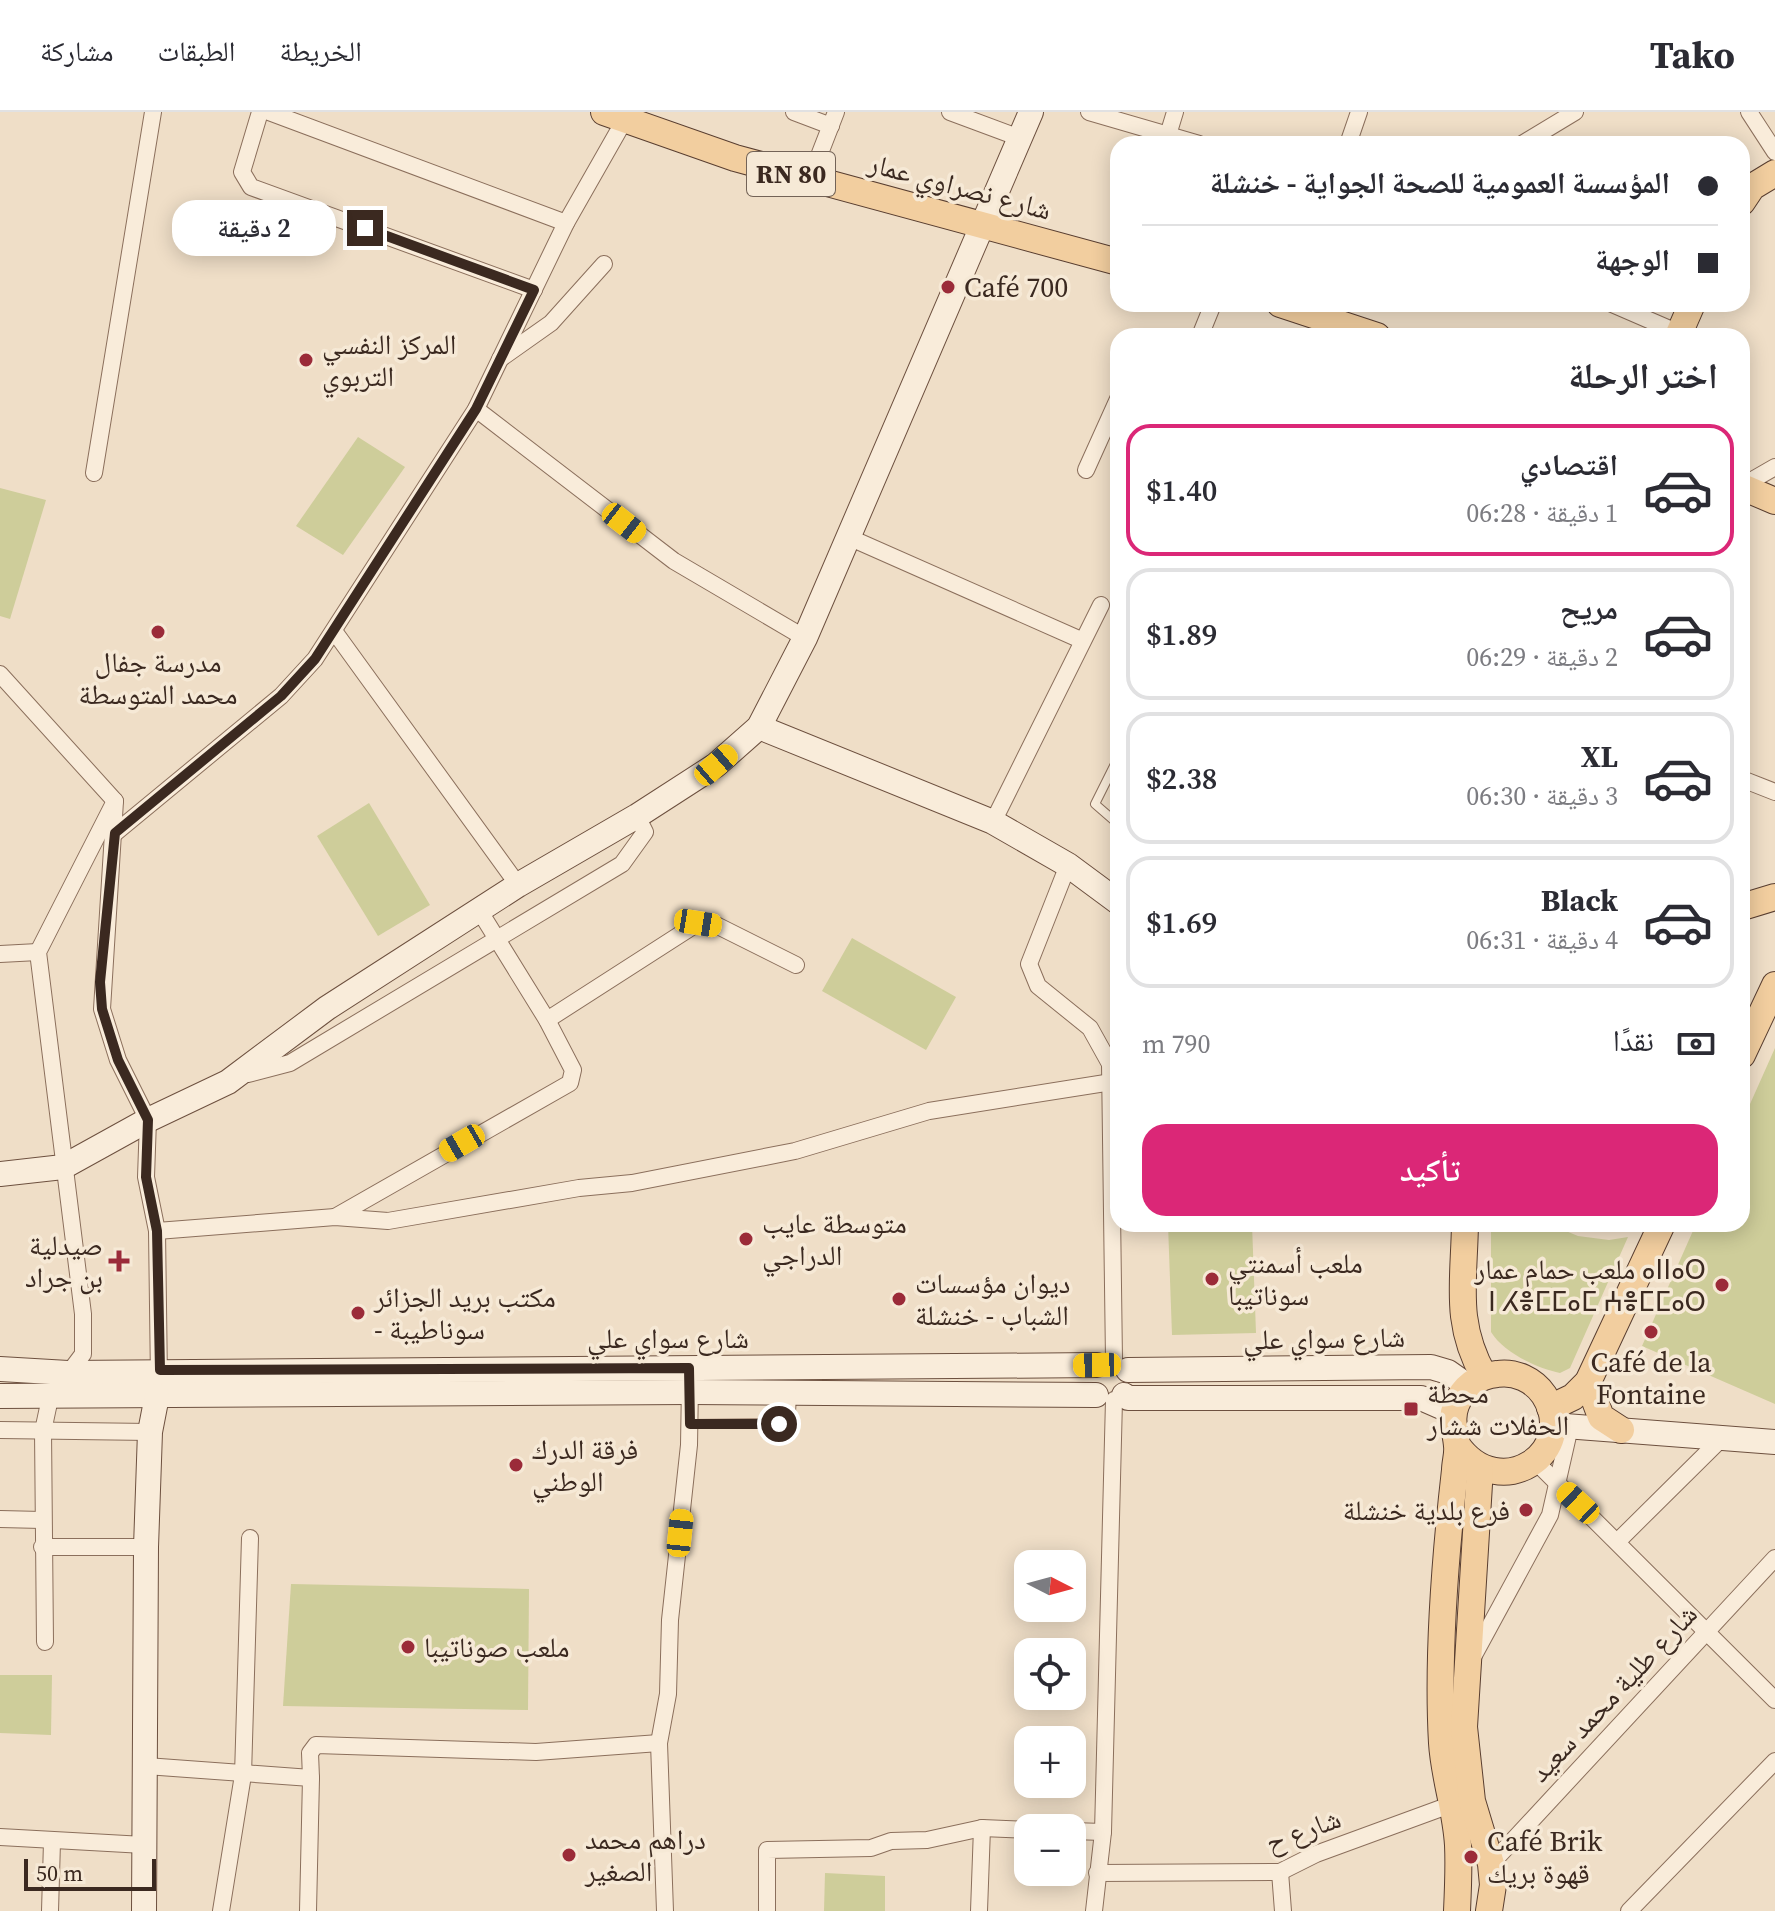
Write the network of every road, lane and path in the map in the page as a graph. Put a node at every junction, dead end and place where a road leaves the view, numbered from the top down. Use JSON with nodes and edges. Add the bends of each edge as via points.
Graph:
{"nodes":[{"id":1,"x":153,"y":112,"type":"edge"},
{"id":2,"x":260,"y":112,"type":"edge"},
{"id":3,"x":269,"y":112,"type":"edge"},
{"id":4,"x":794,"y":112,"type":"edge"},
{"id":5,"x":950,"y":112,"type":"edge"},
{"id":6,"x":1031,"y":112,"type":"edge"},
{"id":7,"x":1089,"y":112,"type":"edge"},
{"id":8,"x":1175,"y":112,"type":"edge"},
{"id":9,"x":1359,"y":112,"type":"edge"},
{"id":10,"x":1575,"y":112,"type":"edge"},
{"id":11,"x":1749,"y":112,"type":"edge"},
{"id":12,"x":620,"y":114,"type":"edge"},
{"id":13,"x":834,"y":119,"type":"edge"},
{"id":14,"x":1168,"y":135,"type":"junction"},
{"id":15,"x":1171,"y":136,"type":"edge"},
{"id":16,"x":1351,"y":136,"type":"edge"},
{"id":17,"x":1535,"y":136,"type":"edge"},
{"id":18,"x":1020,"y":138,"type":"junction"},
{"id":19,"x":1775,"y":152,"type":"edge"},
{"id":20,"x":1775,"y":173,"type":"edge"},
{"id":21,"x":810,"y":179,"type":"junction"},
{"id":22,"x":1750,"y":190,"type":"edge"},
{"id":23,"x":566,"y":223,"type":"junction"},
{"id":24,"x":981,"y":223,"type":"junction"},
{"id":25,"x":1110,"y":260,"type":"edge"},
{"id":26,"x":604,"y":264,"type":"dead end"},
{"id":27,"x":534,"y":290,"type":"junction"},
{"id":28,"x":1307,"y":312,"type":"edge"},
{"id":29,"x":1629,"y":312,"type":"edge"},
{"id":30,"x":1354,"y":328,"type":"edge"},
{"id":31,"x":1663,"y":328,"type":"edge"},
{"id":32,"x":500,"y":359,"type":"junction"},
{"id":33,"x":476,"y":409,"type":"junction"},
{"id":34,"x":1110,"y":412,"type":"edge"},
{"id":35,"x":1775,"y":467,"type":"edge"},
{"id":36,"x":1086,"y":470,"type":"dead end"},
{"id":37,"x":94,"y":473,"type":"dead end"},
{"id":38,"x":1750,"y":481,"type":"edge"},
{"id":39,"x":1750,"y":490,"type":"edge"},
{"id":40,"x":1775,"y":501,"type":"edge"},
{"id":41,"x":846,"y":536,"type":"junction"},
{"id":42,"x":1101,"y":605,"type":"dead end"},
{"id":43,"x":334,"y":631,"type":"junction"},
{"id":44,"x":805,"y":638,"type":"junction"},
{"id":45,"x":1081,"y":640,"type":"junction"},
{"id":46,"x":3,"y":684,"type":"edge"},
{"id":47,"x":759,"y":727,"type":"junction"},
{"id":48,"x":1110,"y":774,"type":"edge"},
{"id":49,"x":1750,"y":782,"type":"edge"},
{"id":50,"x":1775,"y":792,"type":"edge"},
{"id":51,"x":115,"y":801,"type":"junction"},
{"id":52,"x":637,"y":816,"type":"junction"},
{"id":53,"x":1110,"y":817,"type":"edge"},
{"id":54,"x":993,"y":822,"type":"junction"},
{"id":55,"x":115,"y":833,"type":"junction"},
{"id":56,"x":1068,"y":865,"type":"junction"},
{"id":57,"x":518,"y":885,"type":"junction"},
{"id":58,"x":1110,"y":896,"type":"edge"},
{"id":59,"x":1775,"y":897,"type":"edge"},
{"id":60,"x":1750,"y":905,"type":"edge"},
{"id":61,"x":479,"y":910,"type":"junction"},
{"id":62,"x":497,"y":937,"type":"junction"},
{"id":63,"x":38,"y":952,"type":"junction"},
{"id":64,"x":0,"y":954,"type":"edge"},
{"id":65,"x":796,"y":965,"type":"dead end"},
{"id":66,"x":1775,"y":985,"type":"edge"},
{"id":67,"x":547,"y":1020,"type":"junction"},
{"id":68,"x":1750,"y":1038,"type":"edge"},
{"id":69,"x":1110,"y":1064,"type":"edge"},
{"id":70,"x":228,"y":1082,"type":"junction"},
{"id":71,"x":1110,"y":1082,"type":"edge"},
{"id":72,"x":148,"y":1120,"type":"junction"},
{"id":73,"x":63,"y":1167,"type":"junction"},
{"id":74,"x":0,"y":1174,"type":"edge"},
{"id":75,"x":335,"y":1217,"type":"junction"},
{"id":76,"x":157,"y":1231,"type":"junction"},
{"id":77,"x":1113,"y":1232,"type":"edge"},
{"id":78,"x":1465,"y":1232,"type":"edge"},
{"id":79,"x":1658,"y":1232,"type":"edge"},
{"id":80,"x":1113,"y":1365,"type":"junction"},
{"id":81,"x":0,"y":1369,"type":"edge"},
{"id":82,"x":160,"y":1370,"type":"junction"},
{"id":83,"x":68,"y":1373,"type":"junction"},
{"id":84,"x":690,"y":1380,"type":"junction"},
{"id":85,"x":366,"y":1381,"type":"junction"},
{"id":86,"x":1476,"y":1381,"type":"junction"},
{"id":87,"x":1588,"y":1382,"type":"junction"},
{"id":88,"x":792,"y":1393,"type":"junction"},
{"id":89,"x":0,"y":1396,"type":"edge"},
{"id":90,"x":157,"y":1396,"type":"junction"},
{"id":91,"x":1111,"y":1396,"type":"junction"},
{"id":92,"x":50,"y":1398,"type":"junction"},
{"id":93,"x":1453,"y":1412,"type":"junction"},
{"id":94,"x":1558,"y":1420,"type":"junction"},
{"id":95,"x":690,"y":1424,"type":"junction"},
{"id":96,"x":0,"y":1430,"type":"edge"},
{"id":97,"x":1621,"y":1430,"type":"junction"},
{"id":98,"x":43,"y":1431,"type":"junction"},
{"id":99,"x":150,"y":1432,"type":"junction"},
{"id":100,"x":1720,"y":1440,"type":"junction"},
{"id":101,"x":1775,"y":1442,"type":"edge"},
{"id":102,"x":1457,"y":1445,"type":"junction"},
{"id":103,"x":1535,"y":1461,"type":"junction"},
{"id":104,"x":1480,"y":1468,"type":"junction"},
{"id":105,"x":1558,"y":1485,"type":"junction"},
{"id":106,"x":0,"y":1519,"type":"edge"},
{"id":107,"x":42,"y":1520,"type":"junction"},
{"id":108,"x":250,"y":1538,"type":"dead end"},
{"id":109,"x":1618,"y":1541,"type":"junction"},
{"id":110,"x":42,"y":1547,"type":"junction"},
{"id":111,"x":146,"y":1547,"type":"junction"},
{"id":112,"x":1775,"y":1558,"type":"edge"},
{"id":113,"x":1706,"y":1629,"type":"junction"},
{"id":114,"x":45,"y":1642,"type":"dead end"},
{"id":115,"x":1465,"y":1672,"type":"junction"},
{"id":116,"x":1775,"y":1700,"type":"edge"},
{"id":117,"x":659,"y":1743,"type":"junction"},
{"id":118,"x":1775,"y":1761,"type":"edge"},
{"id":119,"x":146,"y":1766,"type":"junction"},
{"id":120,"x":243,"y":1775,"type":"junction"},
{"id":121,"x":311,"y":1778,"type":"junction"},
{"id":122,"x":1462,"y":1802,"type":"junction"},
{"id":123,"x":982,"y":1828,"type":"junction"},
{"id":124,"x":1014,"y":1829,"type":"edge"},
{"id":125,"x":1086,"y":1831,"type":"edge"},
{"id":126,"x":1103,"y":1832,"type":"junction"},
{"id":127,"x":0,"y":1837,"type":"edge"},
{"id":128,"x":52,"y":1842,"type":"junction"},
{"id":129,"x":144,"y":1845,"type":"junction"},
{"id":130,"x":1491,"y":1864,"type":"junction"},
{"id":131,"x":1280,"y":1872,"type":"junction"},
{"id":132,"x":1097,"y":1873,"type":"junction"},
{"id":133,"x":50,"y":1911,"type":"edge"},
{"id":134,"x":144,"y":1911,"type":"edge"},
{"id":135,"x":221,"y":1911,"type":"edge"},
{"id":136,"x":308,"y":1911,"type":"edge"},
{"id":137,"x":665,"y":1911,"type":"edge"},
{"id":138,"x":767,"y":1911,"type":"edge"},
{"id":139,"x":979,"y":1911,"type":"edge"},
{"id":140,"x":1094,"y":1911,"type":"edge"},
{"id":141,"x":1283,"y":1911,"type":"edge"},
{"id":142,"x":1457,"y":1911,"type":"edge"},
{"id":143,"x":1489,"y":1911,"type":"edge"},
{"id":144,"x":1629,"y":1911,"type":"edge"}],
"edges":[{"from":1,"to":37,"type":"street"},
{"from":2,"to":27,"type":"street","via":[[242,172],[251,187]]},
{"from":3,"to":23,"type":"street"},
{"from":4,"to":13,"type":"street"},
{"from":5,"to":18,"type":"street"},
{"from":6,"to":18,"type":"main road"},
{"from":7,"to":14,"type":"street"},
{"from":8,"to":14,"type":"street"},
{"from":9,"to":16,"type":"street"},
{"from":10,"to":17,"type":"street"},
{"from":11,"to":19,"type":"street"},
{"from":12,"to":21,"type":"main road","name":"شارع نصراوي عمار","number":"RN 80"},
{"from":12,"to":23,"type":"street"},
{"from":13,"to":21,"type":"street"},
{"from":14,"to":15,"type":"street"},
{"from":18,"to":24,"type":"main road"},
{"from":20,"to":22,"type":"main road"},
{"from":21,"to":24,"type":"main road","name":"شارع نصراوي عمار","number":"RN 80"},
{"from":23,"to":27,"type":"street"},
{"from":24,"to":25,"type":"main road","name":"شارع نصراوي عمار","number":"RN 80"},
{"from":24,"to":41,"type":"main road"},
{"from":26,"to":32,"type":"street","via":[[551,323]]},
{"from":27,"to":32,"type":"street"},
{"from":28,"to":30,"type":"main road"},
{"from":29,"to":31,"type":"street"},
{"from":32,"to":33,"type":"street"},
{"from":33,"to":43,"type":"street"},
{"from":33,"to":44,"type":"street","via":[[674,561]]},
{"from":34,"to":36,"type":"street"},
{"from":35,"to":38,"type":"street"},
{"from":39,"to":40,"type":"main road"},
{"from":41,"to":44,"type":"main road"},
{"from":41,"to":45,"type":"street"},
{"from":42,"to":45,"type":"street"},
{"from":43,"to":55,"type":"street","via":[[281,696]]},
{"from":43,"to":57,"type":"street"},
{"from":44,"to":47,"type":"main road"},
{"from":45,"to":54,"type":"street"},
{"from":46,"to":51,"type":"street"},
{"from":47,"to":52,"type":"main road","via":[[716,765]]},
{"from":47,"to":54,"type":"main road"},
{"from":48,"to":53,"type":"lane","via":[[1095,804]]},
{"from":49,"to":50,"type":"street"},
{"from":51,"to":55,"type":"street"},
{"from":51,"to":63,"type":"street"},
{"from":52,"to":57,"type":"main road"},
{"from":52,"to":62,"type":"street","via":[[645,832],[622,864]]},
{"from":54,"to":56,"type":"main road"},
{"from":55,"to":72,"type":"street","via":[[102,1009],[118,1060]]},
{"from":56,"to":58,"type":"main road"},
{"from":56,"to":69,"type":"street","via":[[1029,964],[1038,986],[1090,1028]]},
{"from":57,"to":61,"type":"main road"},
{"from":59,"to":60,"type":"main road"},
{"from":61,"to":62,"type":"street"},
{"from":61,"to":70,"type":"main road","via":[[327,1008]]},
{"from":62,"to":67,"type":"street"},
{"from":62,"to":70,"type":"street","via":[[290,1063]]},
{"from":63,"to":64,"type":"street"},
{"from":63,"to":73,"type":"street"},
{"from":65,"to":67,"type":"street","via":[[718,926],[698,923]]},
{"from":66,"to":68,"type":"main road"},
{"from":67,"to":75,"type":"street","via":[[573,1070],[570,1083]]},
{"from":70,"to":72,"type":"main road"},
{"from":71,"to":75,"type":"street","via":[[929,1111],[795,1151],[632,1183],[388,1221]]},
{"from":72,"to":73,"type":"main road"},
{"from":72,"to":76,"type":"street","via":[[146,1177]]},
{"from":73,"to":74,"type":"main road"},
{"from":73,"to":83,"type":"street","via":[[83,1314],[83,1354]]},
{"from":75,"to":76,"type":"street"},
{"from":76,"to":82,"type":"street"},
{"from":77,"to":80,"type":"street"},
{"from":78,"to":86,"type":"main road","via":[[1463,1328]]},
{"from":79,"to":87,"type":"main road"},
{"from":80,"to":84,"type":"main road","name":"شارع سواي علي"},
{"from":80,"to":86,"type":"main road","name":"شارع سواي علي","via":[[1431,1367]]},
{"from":80,"to":91,"type":"main road","via":[[1130,1380]]},
{"from":80,"to":91,"type":"main road","via":[[1090,1380]]},
{"from":81,"to":83,"type":"main road","name":"شارع سواي علي"},
{"from":82,"to":83,"type":"main road","name":"شارع سواي علي"},
{"from":82,"to":85,"type":"main road","name":"شارع سواي علي"},
{"from":82,"to":90,"type":"street"},
{"from":83,"to":92,"type":"street"},
{"from":84,"to":85,"type":"main road","name":"شارع سواي علي"},
{"from":84,"to":88,"type":"main road","name":"شارع سواي علي"},
{"from":84,"to":95,"type":"street"},
{"from":85,"to":90,"type":"main road","name":"شارع سواي علي"},
{"from":86,"to":93,"type":"main road"},
{"from":86,"to":94,"type":"main road","via":[[1500,1373],[1531,1382]]},
{"from":87,"to":94,"type":"main road"},
{"from":87,"to":97,"type":"main road","via":[[1601,1417]]},
{"from":88,"to":91,"type":"main road","name":"شارع سواي علي"},
{"from":88,"to":95,"type":"lane","via":[[785,1423]]},
{"from":89,"to":92,"type":"main road","name":"شارع سواي علي"},
{"from":90,"to":92,"type":"main road","name":"شارع سواي علي"},
{"from":90,"to":99,"type":"main road"},
{"from":91,"to":93,"type":"main road","name":"شارع سواي علي","via":[[1421,1398]]},
{"from":91,"to":126,"type":"street"},
{"from":92,"to":98,"type":"street"},
{"from":93,"to":102,"type":"main road"},
{"from":94,"to":97,"type":"main road"},
{"from":94,"to":103,"type":"main road"},
{"from":94,"to":105,"type":"street"},
{"from":95,"to":117,"type":"street","via":[[670,1620],[668,1694]]},
{"from":96,"to":98,"type":"street"},
{"from":97,"to":100,"type":"main road"},
{"from":98,"to":99,"type":"street"},
{"from":98,"to":107,"type":"street"},
{"from":99,"to":111,"type":"main road"},
{"from":100,"to":101,"type":"main road"},
{"from":100,"to":109,"type":"street"},
{"from":102,"to":104,"type":"main road"},
{"from":102,"to":122,"type":"main road","via":[[1448,1528],[1442,1743]]},
{"from":103,"to":104,"type":"main road","via":[[1509,1473]]},
{"from":103,"to":105,"type":"street"},
{"from":104,"to":115,"type":"main road"},
{"from":105,"to":109,"type":"street"},
{"from":105,"to":115,"type":"street","via":[[1543,1529]]},
{"from":106,"to":107,"type":"street"},
{"from":107,"to":110,"type":"street"},
{"from":108,"to":120,"type":"street"},
{"from":109,"to":113,"type":"street"},
{"from":110,"to":111,"type":"street"},
{"from":110,"to":114,"type":"street"},
{"from":111,"to":119,"type":"main road"},
{"from":112,"to":113,"type":"street","name":"شارع طلية محمد سعيد"},
{"from":113,"to":116,"type":"street"},
{"from":113,"to":130,"type":"street","name":"شارع طلية محمد سعيد"},
{"from":115,"to":122,"type":"main road"},
{"from":117,"to":121,"type":"street","via":[[536,1752],[321,1744],[310,1753]]},
{"from":117,"to":137,"type":"street"},
{"from":118,"to":144,"type":"street"},
{"from":119,"to":120,"type":"street"},
{"from":119,"to":129,"type":"main road"},
{"from":120,"to":121,"type":"street"},
{"from":120,"to":135,"type":"street"},
{"from":121,"to":136,"type":"street"},
{"from":122,"to":130,"type":"main road"},
{"from":122,"to":131,"type":"street","name":"شارع ح"},
{"from":122,"to":142,"type":"main road"},
{"from":123,"to":124,"type":"street"},
{"from":123,"to":138,"type":"street","via":[[871,1848],[767,1850]]},
{"from":123,"to":139,"type":"street"},
{"from":125,"to":126,"type":"street"},
{"from":126,"to":132,"type":"street"},
{"from":127,"to":128,"type":"street"},
{"from":128,"to":129,"type":"street"},
{"from":128,"to":133,"type":"street"},
{"from":129,"to":134,"type":"main road"},
{"from":130,"to":143,"type":"main road"},
{"from":131,"to":132,"type":"street","name":"شارع ح"},
{"from":131,"to":141,"type":"street"},
{"from":132,"to":140,"type":"street"}]}
